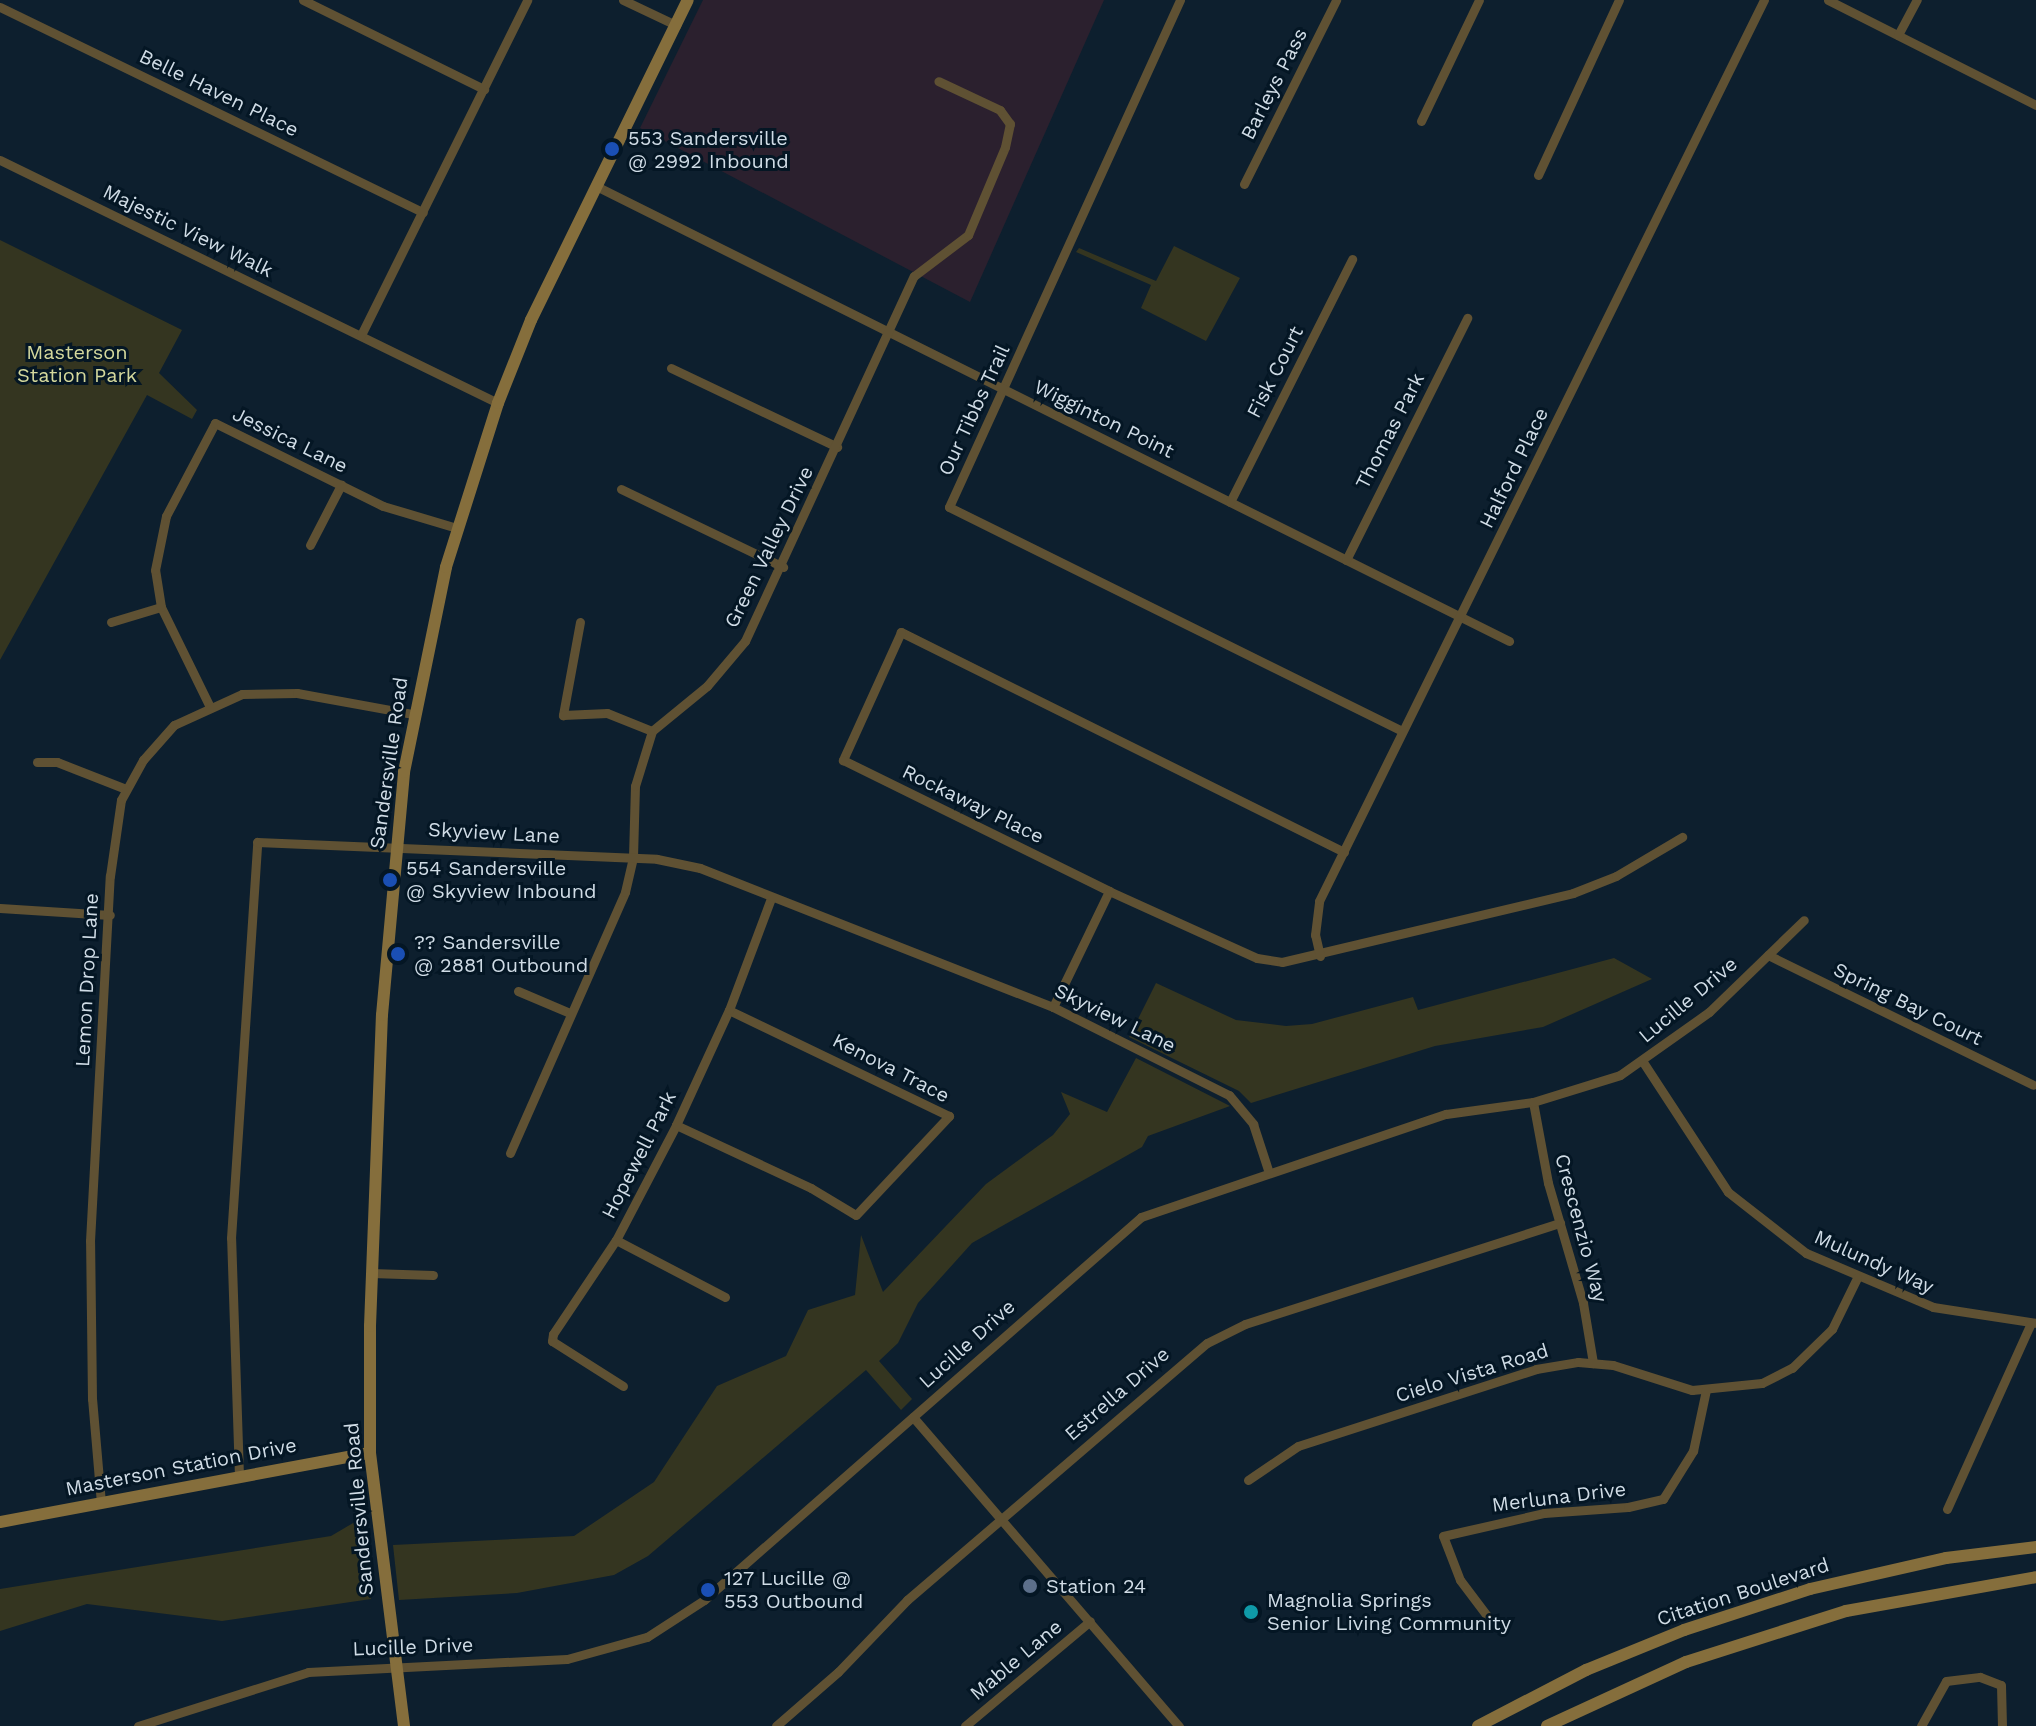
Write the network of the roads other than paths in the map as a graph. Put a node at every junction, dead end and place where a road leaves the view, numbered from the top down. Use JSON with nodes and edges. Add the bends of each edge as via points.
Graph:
{"nodes":[{"id":1,"x":303,"y":0,"type":"edge"},
{"id":2,"x":527,"y":0,"type":"edge"},
{"id":3,"x":623,"y":0,"type":"edge"},
{"id":4,"x":688,"y":0,"type":"edge"},
{"id":5,"x":1180,"y":0,"type":"edge"},
{"id":6,"x":1336,"y":0,"type":"edge"},
{"id":7,"x":1479,"y":0,"type":"edge"},
{"id":8,"x":1619,"y":0,"type":"edge"},
{"id":9,"x":1764,"y":0,"type":"edge"},
{"id":10,"x":1828,"y":0,"type":"edge"},
{"id":11,"x":1917,"y":0,"type":"edge"},
{"id":12,"x":0,"y":7,"type":"edge"},
{"id":13,"x":676,"y":25,"type":"junction"},
{"id":14,"x":1898,"y":35,"type":"junction"},
{"id":15,"x":938,"y":81,"type":"dead end"},
{"id":16,"x":484,"y":89,"type":"junction"},
{"id":17,"x":2036,"y":105,"type":"edge"},
{"id":18,"x":1421,"y":121,"type":"dead end"},
{"id":19,"x":0,"y":160,"type":"edge"},
{"id":20,"x":1538,"y":175,"type":"dead end"},
{"id":21,"x":1244,"y":184,"type":"dead end"},
{"id":22,"x":598,"y":187,"type":"junction"},
{"id":23,"x":423,"y":212,"type":"junction"},
{"id":24,"x":1352,"y":259,"type":"dead end"},
{"id":25,"x":1467,"y":318,"type":"dead end"},
{"id":26,"x":889,"y":332,"type":"junction"},
{"id":27,"x":361,"y":335,"type":"junction"},
{"id":28,"x":671,"y":368,"type":"dead end"},
{"id":29,"x":1003,"y":389,"type":"junction"},
{"id":30,"x":498,"y":403,"type":"junction"},
{"id":31,"x":837,"y":447,"type":"junction"},
{"id":32,"x":341,"y":485,"type":"junction"},
{"id":33,"x":621,"y":489,"type":"dead end"},
{"id":34,"x":1230,"y":502,"type":"junction"},
{"id":35,"x":457,"y":528,"type":"junction"},
{"id":36,"x":310,"y":545,"type":"dead end"},
{"id":37,"x":1346,"y":560,"type":"junction"},
{"id":38,"x":783,"y":567,"type":"junction"},
{"id":39,"x":161,"y":607,"type":"junction"},
{"id":40,"x":1461,"y":617,"type":"junction"},
{"id":41,"x":111,"y":622,"type":"dead end"},
{"id":42,"x":580,"y":622,"type":"dead end"},
{"id":43,"x":1509,"y":641,"type":"dead end"},
{"id":44,"x":209,"y":705,"type":"junction"},
{"id":45,"x":413,"y":714,"type":"junction"},
{"id":46,"x":652,"y":731,"type":"junction"},
{"id":47,"x":1402,"y":731,"type":"junction"},
{"id":48,"x":37,"y":762,"type":"dead end"},
{"id":49,"x":126,"y":789,"type":"junction"},
{"id":50,"x":1682,"y":837,"type":"dead end"},
{"id":51,"x":398,"y":846,"type":"junction"},
{"id":52,"x":1344,"y":852,"type":"junction"},
{"id":53,"x":633,"y":857,"type":"junction"},
{"id":54,"x":1109,"y":891,"type":"junction"},
{"id":55,"x":771,"y":898,"type":"junction"},
{"id":56,"x":0,"y":908,"type":"edge"},
{"id":57,"x":110,"y":915,"type":"junction"},
{"id":58,"x":1804,"y":920,"type":"dead end"},
{"id":59,"x":1768,"y":955,"type":"junction"},
{"id":60,"x":1320,"y":956,"type":"junction"},
{"id":61,"x":518,"y":991,"type":"dead end"},
{"id":62,"x":1053,"y":1007,"type":"junction"},
{"id":63,"x":729,"y":1010,"type":"junction"},
{"id":64,"x":570,"y":1013,"type":"junction"},
{"id":65,"x":1643,"y":1062,"type":"junction"},
{"id":66,"x":2033,"y":1085,"type":"dead end"},
{"id":67,"x":1533,"y":1102,"type":"junction"},
{"id":68,"x":676,"y":1125,"type":"junction"},
{"id":69,"x":510,"y":1153,"type":"dead end"},
{"id":70,"x":1268,"y":1170,"type":"junction"},
{"id":71,"x":1560,"y":1223,"type":"junction"},
{"id":72,"x":616,"y":1240,"type":"junction"},
{"id":73,"x":371,"y":1273,"type":"junction"},
{"id":74,"x":433,"y":1275,"type":"dead end"},
{"id":75,"x":1857,"y":1278,"type":"junction"},
{"id":76,"x":725,"y":1297,"type":"dead end"},
{"id":77,"x":2033,"y":1323,"type":"edge"},
{"id":78,"x":1593,"y":1363,"type":"junction"},
{"id":79,"x":623,"y":1386,"type":"dead end"},
{"id":80,"x":1706,"y":1390,"type":"junction"},
{"id":81,"x":913,"y":1417,"type":"junction"},
{"id":82,"x":370,"y":1453,"type":"junction"},
{"id":83,"x":239,"y":1476,"type":"junction"},
{"id":84,"x":1248,"y":1480,"type":"dead end"},
{"id":85,"x":101,"y":1503,"type":"junction"},
{"id":86,"x":1947,"y":1509,"type":"dead end"},
{"id":87,"x":1003,"y":1517,"type":"junction"},
{"id":88,"x":0,"y":1522,"type":"edge"},
{"id":89,"x":2036,"y":1547,"type":"edge"},
{"id":90,"x":2036,"y":1577,"type":"edge"},
{"id":91,"x":1090,"y":1621,"type":"junction"},
{"id":92,"x":1494,"y":1625,"type":"dead end"},
{"id":93,"x":393,"y":1665,"type":"junction"},
{"id":94,"x":138,"y":1726,"type":"edge"},
{"id":95,"x":404,"y":1726,"type":"edge"},
{"id":96,"x":776,"y":1726,"type":"edge"},
{"id":97,"x":965,"y":1726,"type":"edge"},
{"id":98,"x":1179,"y":1726,"type":"edge"},
{"id":99,"x":1478,"y":1726,"type":"edge"},
{"id":100,"x":1547,"y":1726,"type":"edge"},
{"id":101,"x":1921,"y":1726,"type":"edge"},
{"id":102,"x":2002,"y":1726,"type":"edge"}],
"edges":[{"from":1,"to":16,"type":"street"},
{"from":2,"to":16,"type":"street"},
{"from":3,"to":13,"type":"street"},
{"from":4,"to":13,"type":"street","name":"Sandersville Road"},
{"from":5,"to":29,"type":"street","name":"Our Tibbs Trail"},
{"from":6,"to":21,"type":"street","name":"Barleys Pass"},
{"from":7,"to":18,"type":"street"},
{"from":8,"to":20,"type":"street"},
{"from":9,"to":40,"type":"street","name":"Halford Place"},
{"from":10,"to":14,"type":"street"},
{"from":11,"to":14,"type":"street"},
{"from":12,"to":23,"type":"street","name":"Belle Haven Place"},
{"from":13,"to":22,"type":"street","name":"Sandersville Road"},
{"from":14,"to":17,"type":"street"},
{"from":15,"to":26,"type":"street","name":"Green Valley Drive","via":[[1000,110],[1010,124],[968,235],[914,276]]},
{"from":16,"to":23,"type":"street"},
{"from":19,"to":27,"type":"street","name":"Majestic View Walk"},
{"from":22,"to":26,"type":"street","name":"Wigginton Point"},
{"from":22,"to":30,"type":"street","name":"Sandersville Road","via":[[531,320]]},
{"from":23,"to":27,"type":"street"},
{"from":24,"to":34,"type":"street","name":"Fisk Court"},
{"from":25,"to":37,"type":"street","name":"Thomas Park"},
{"from":26,"to":29,"type":"street","name":"Wigginton Point"},
{"from":26,"to":31,"type":"street","name":"Green Valley Drive"},
{"from":27,"to":30,"type":"street","name":"Majestic View Walk"},
{"from":28,"to":31,"type":"street"},
{"from":29,"to":34,"type":"street","name":"Wigginton Point"},
{"from":29,"to":47,"type":"street","name":"Our Tibbs Trail","via":[[949,507]]},
{"from":30,"to":35,"type":"street","name":"Sandersville Road"},
{"from":31,"to":38,"type":"street","name":"Green Valley Drive"},
{"from":32,"to":35,"type":"street","name":"Jessica Lane","via":[[383,506]]},
{"from":32,"to":36,"type":"street"},
{"from":32,"to":39,"type":"street","name":"Jessica Lane","via":[[215,423],[160,533],[155,570]]},
{"from":33,"to":38,"type":"street"},
{"from":34,"to":37,"type":"street","name":"Wigginton Point"},
{"from":35,"to":45,"type":"street","name":"Sandersville Road"},
{"from":37,"to":40,"type":"street","name":"Wigginton Point"},
{"from":38,"to":46,"type":"street","name":"Green Valley Drive","via":[[737,653],[707,686]]},
{"from":39,"to":41,"type":"street"},
{"from":39,"to":44,"type":"street","name":"Jessica Lane"},
{"from":40,"to":43,"type":"street","name":"Wigginton Point"},
{"from":40,"to":47,"type":"street","name":"Halford Place"},
{"from":42,"to":46,"type":"street","via":[[563,715],[607,713]]},
{"from":44,"to":45,"type":"street","name":"Lemon Drop Lane","via":[[275,691]]},
{"from":44,"to":49,"type":"street","name":"Lemon Drop Lane","via":[[163,736]]},
{"from":45,"to":51,"type":"street","name":"Sandersville Road"},
{"from":46,"to":53,"type":"street","via":[[635,786]]},
{"from":47,"to":52,"type":"street","name":"Halford Place"},
{"from":48,"to":49,"type":"street","via":[[57,762]]},
{"from":49,"to":57,"type":"street","name":"Lemon Drop Lane","via":[[113,841]]},
{"from":50,"to":60,"type":"street","name":"Rockaway Place","via":[[1584,889]]},
{"from":51,"to":53,"type":"street","name":"Skyview Lane"},
{"from":51,"to":73,"type":"street","name":"Sandersville Road","via":[[382,1015]]},
{"from":51,"to":83,"type":"street","name":"Skyview Lane","via":[[257,842],[231,1238]]},
{"from":52,"to":54,"type":"street","name":"Rockaway Place","via":[[901,632],[843,760]]},
{"from":52,"to":60,"type":"street","name":"Halford Place","via":[[1317,911]]},
{"from":53,"to":55,"type":"street","name":"Skyview Lane","via":[[700,868]]},
{"from":53,"to":64,"type":"street","via":[[625,892]]},
{"from":54,"to":60,"type":"street","name":"Rockaway Place","via":[[1257,958],[1282,962]]},
{"from":54,"to":62,"type":"street"},
{"from":55,"to":62,"type":"street","name":"Skyview Lane"},
{"from":55,"to":63,"type":"street","name":"Hopewell Park"},
{"from":56,"to":57,"type":"street"},
{"from":57,"to":85,"type":"street","name":"Lemon Drop Lane","via":[[90,1241],[92,1399]]},
{"from":58,"to":59,"type":"street","name":"Lucille Drive"},
{"from":59,"to":65,"type":"street","name":"Lucille Drive","via":[[1709,1012]]},
{"from":59,"to":66,"type":"street","name":"Spring Bay Court"},
{"from":61,"to":64,"type":"street"},
{"from":62,"to":70,"type":"street","name":"Skyview Lane","via":[[1229,1095],[1253,1124]]},
{"from":63,"to":68,"type":"street","name":"Hopewell Park"},
{"from":63,"to":68,"type":"street","name":"Kenova Trace","via":[[949,1116],[856,1215],[811,1188]]},
{"from":64,"to":69,"type":"street"},
{"from":65,"to":67,"type":"street","name":"Lucille Drive","via":[[1574,1093]]},
{"from":65,"to":75,"type":"street","name":"Mulundy Way","via":[[1728,1192],[1806,1253]]},
{"from":67,"to":70,"type":"street","name":"Lucille Drive","via":[[1446,1114]]},
{"from":67,"to":71,"type":"street","name":"Crescenzio Way"},
{"from":68,"to":72,"type":"street","name":"Hopewell Park"},
{"from":70,"to":81,"type":"street","name":"Lucille Drive","via":[[1141,1217]]},
{"from":71,"to":78,"type":"street","name":"Crescenzio Way","via":[[1583,1303]]},
{"from":71,"to":87,"type":"street","name":"Estrella Drive","via":[[1226,1332],[1168,1372]]},
{"from":72,"to":76,"type":"street"},
{"from":72,"to":79,"type":"street","name":"Hopewell Park","via":[[552,1341]]},
{"from":73,"to":74,"type":"street"},
{"from":73,"to":82,"type":"street","name":"Sandersville Road"},
{"from":75,"to":77,"type":"street","name":"Mulundy Way","via":[[1957,1314]]},
{"from":75,"to":80,"type":"street","name":"Cielo Vista Road","via":[[1832,1329],[1792,1368],[1762,1383]]},
{"from":77,"to":86,"type":"street"},
{"from":78,"to":80,"type":"street","name":"Cielo Vista Road"},
{"from":78,"to":84,"type":"street","name":"Cielo Vista Road","via":[[1536,1369],[1298,1446]]},
{"from":80,"to":92,"type":"street","name":"Merluna Drive","via":[[1693,1451],[1663,1499],[1544,1513],[1443,1536],[1460,1580]]},
{"from":81,"to":87,"type":"street"},
{"from":81,"to":93,"type":"street","name":"Lucille Drive","via":[[704,1600],[647,1637],[567,1659]]},
{"from":82,"to":83,"type":"street","name":"Masterson Station Drive"},
{"from":82,"to":93,"type":"street","name":"Sandersville Road"},
{"from":83,"to":85,"type":"street","name":"Masterson Station Drive"},
{"from":85,"to":88,"type":"street","name":"Masterson Station Drive"},
{"from":87,"to":91,"type":"street"},
{"from":87,"to":96,"type":"street","name":"Estrella Drive","via":[[883,1622],[838,1672]]},
{"from":89,"to":99,"type":"street","name":"Citation Boulevard","via":[[1946,1558],[1810,1589],[1684,1630]]},
{"from":90,"to":100,"type":"street","via":[[1918,1594],[1817,1620],[1686,1662]]},
{"from":91,"to":97,"type":"street","name":"Mable Lane"},
{"from":91,"to":98,"type":"street"},
{"from":93,"to":94,"type":"street","name":"Lucille Drive","via":[[296,1675]]},
{"from":93,"to":95,"type":"street","name":"Sandersville Road"},
{"from":101,"to":102,"type":"street","via":[[1946,1681],[1980,1677],[2001,1685]]}]}
